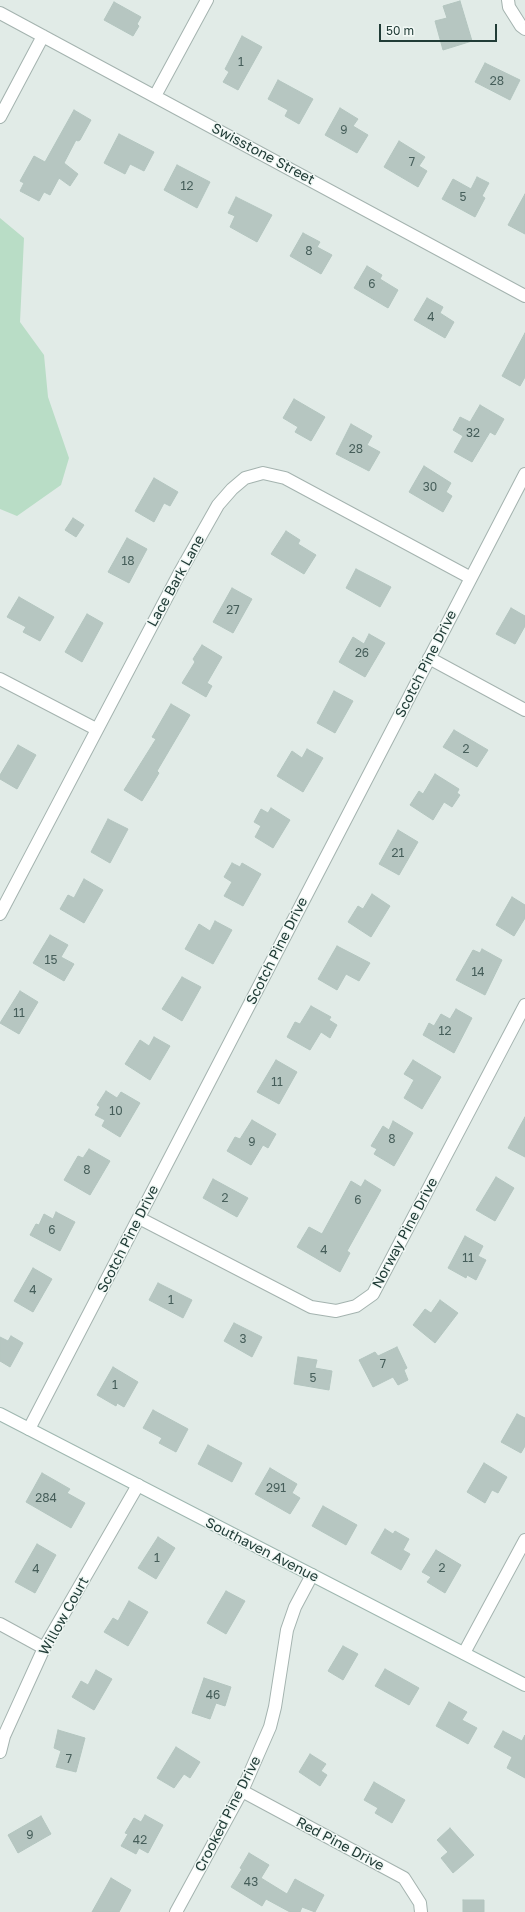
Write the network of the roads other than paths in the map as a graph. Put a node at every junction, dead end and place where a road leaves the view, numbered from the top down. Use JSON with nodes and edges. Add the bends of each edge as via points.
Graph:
{"nodes":[{"id":1,"x":207,"y":0,"type":"edge"},
{"id":2,"x":508,"y":0,"type":"edge"},
{"id":3,"x":0,"y":13,"type":"edge"},
{"id":4,"x":525,"y":29,"type":"edge"},
{"id":5,"x":43,"y":36,"type":"junction"},
{"id":6,"x":155,"y":96,"type":"junction"},
{"id":7,"x":0,"y":117,"type":"edge"},
{"id":8,"x":525,"y":296,"type":"edge"},
{"id":9,"x":525,"y":474,"type":"edge"},
{"id":10,"x":471,"y":578,"type":"junction"},
{"id":11,"x":429,"y":658,"type":"junction"},
{"id":12,"x":0,"y":678,"type":"edge"},
{"id":13,"x":525,"y":710,"type":"edge"},
{"id":14,"x":96,"y":729,"type":"junction"},
{"id":15,"x":0,"y":914,"type":"edge"},
{"id":16,"x":525,"y":1005,"type":"edge"},
{"id":17,"x":139,"y":1218,"type":"junction"},
{"id":18,"x":0,"y":1414,"type":"edge"},
{"id":19,"x":29,"y":1429,"type":"junction"},
{"id":20,"x":138,"y":1485,"type":"junction"},
{"id":21,"x":525,"y":1540,"type":"edge"},
{"id":22,"x":312,"y":1575,"type":"junction"},
{"id":23,"x":0,"y":1624,"type":"edge"},
{"id":24,"x":44,"y":1648,"type":"junction"},
{"id":25,"x":464,"y":1654,"type":"junction"},
{"id":26,"x":525,"y":1685,"type":"edge"},
{"id":27,"x":0,"y":1752,"type":"edge"},
{"id":28,"x":242,"y":1791,"type":"junction"},
{"id":29,"x":176,"y":1912,"type":"edge"},
{"id":30,"x":421,"y":1912,"type":"edge"}],
"edges":[{"from":1,"to":6,"type":"street"},
{"from":2,"to":4,"type":"street","via":[[509,7],[520,26]]},
{"from":3,"to":5,"type":"street","name":"Swisstone Street"},
{"from":5,"to":6,"type":"street","name":"Swisstone Street"},
{"from":5,"to":7,"type":"street"},
{"from":6,"to":8,"type":"street","name":"Swisstone Street"},
{"from":9,"to":10,"type":"street","name":"Scotch Pine Drive"},
{"from":10,"to":11,"type":"street","name":"Scotch Pine Drive"},
{"from":10,"to":14,"type":"street","name":"Lace Bark Lane","via":[[285,478],[263,473],[245,478],[218,505]]},
{"from":11,"to":13,"type":"street"},
{"from":11,"to":17,"type":"street","name":"Scotch Pine Drive"},
{"from":12,"to":14,"type":"street"},
{"from":14,"to":15,"type":"street","name":"Lace Bark Lane"},
{"from":16,"to":17,"type":"street","name":"Norway Pine Drive","via":[[373,1294],[356,1306],[336,1311],[311,1308]]},
{"from":17,"to":19,"type":"street","name":"Scotch Pine Drive"},
{"from":18,"to":19,"type":"street","name":"Southaven Avenue"},
{"from":19,"to":20,"type":"street","name":"Southaven Avenue"},
{"from":20,"to":22,"type":"street","name":"Southaven Avenue"},
{"from":20,"to":24,"type":"street","name":"Willow Court"},
{"from":21,"to":25,"type":"street"},
{"from":22,"to":25,"type":"street","name":"Southaven Avenue"},
{"from":22,"to":28,"type":"street","name":"Crooked Pine Drive","via":[[295,1606],[287,1630],[272,1720]]},
{"from":23,"to":24,"type":"street"},
{"from":24,"to":27,"type":"street","name":"Willow Court","via":[[4,1736]]},
{"from":25,"to":26,"type":"street","name":"Southaven Avenue"},
{"from":28,"to":29,"type":"street","name":"Crooked Pine Drive"},
{"from":28,"to":30,"type":"street","name":"Red Pine Drive","via":[[404,1878],[420,1903]]}]}
